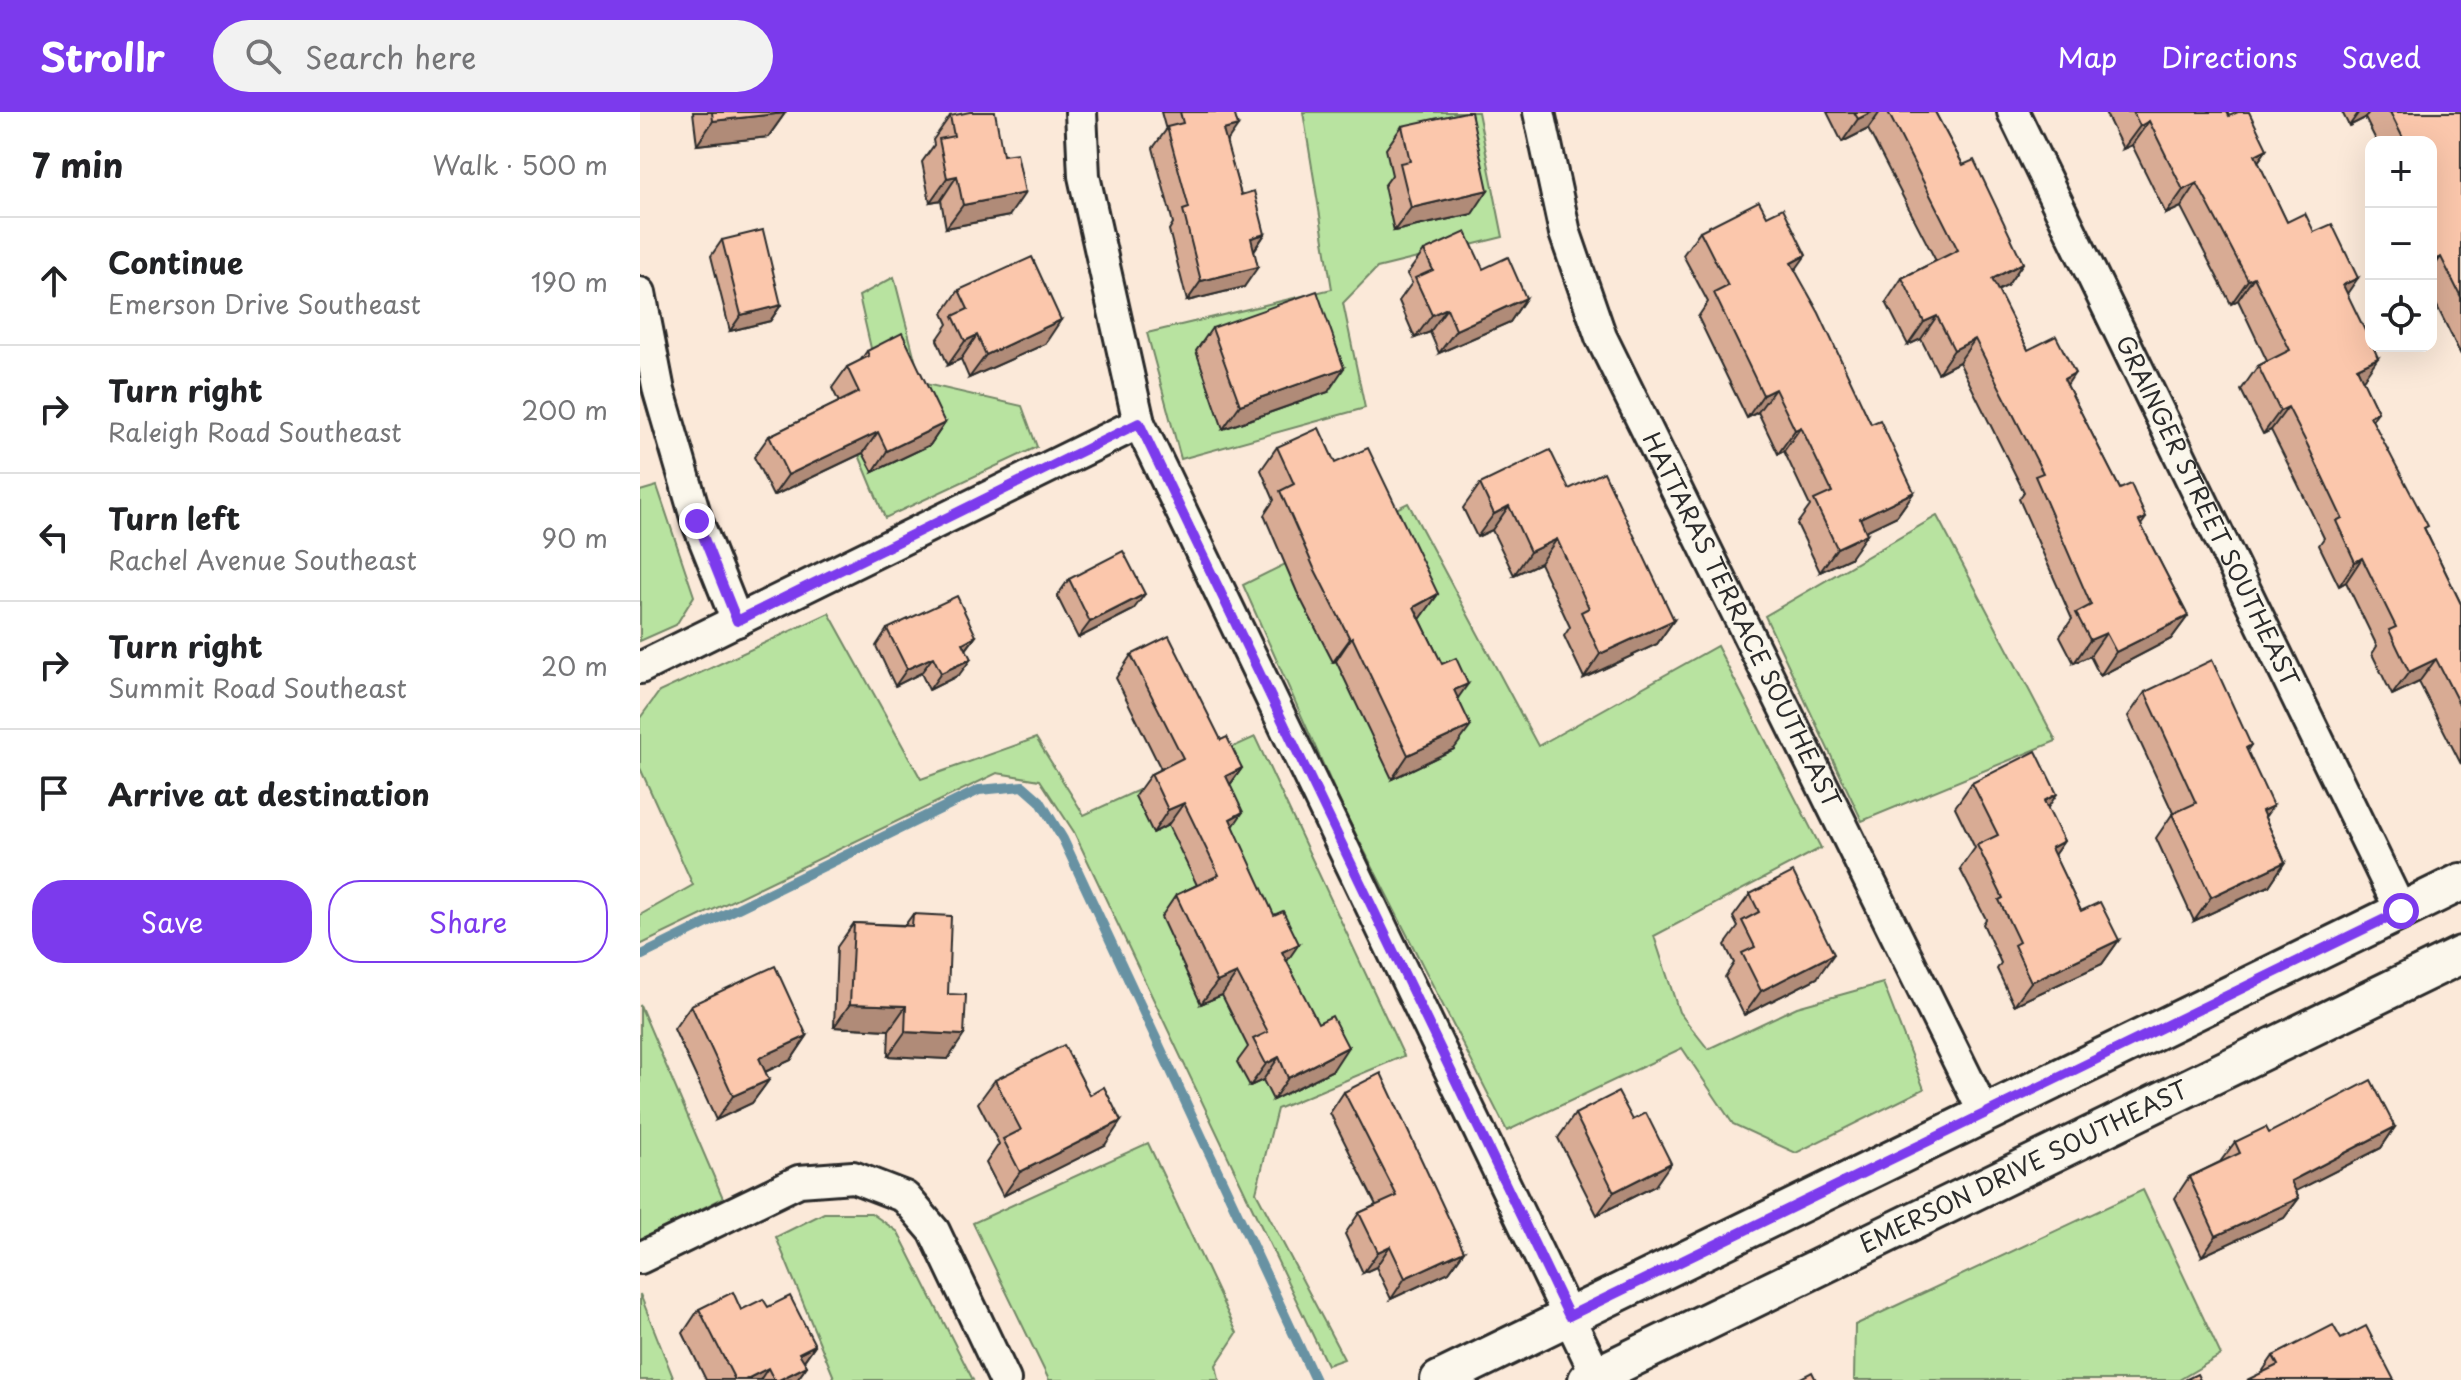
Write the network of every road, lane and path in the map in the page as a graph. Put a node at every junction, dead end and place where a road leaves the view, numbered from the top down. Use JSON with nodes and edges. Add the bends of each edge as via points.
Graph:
{"nodes":[{"id":1,"x":1081,"y":112,"type":"edge"},
{"id":2,"x":1539,"y":112,"type":"edge"},
{"id":3,"x":2013,"y":112,"type":"edge"},
{"id":4,"x":640,"y":293,"type":"edge"},
{"id":5,"x":1139,"y":423,"type":"junction"},
{"id":6,"x":737,"y":621,"type":"junction"},
{"id":7,"x":640,"y":668,"type":"edge"},
{"id":8,"x":2461,"y":882,"type":"edge"},
{"id":9,"x":2401,"y":911,"type":"junction"},
{"id":10,"x":2461,"y":955,"type":"edge"},
{"id":11,"x":1985,"y":1115,"type":"junction"},
{"id":12,"x":640,"y":1258,"type":"edge"},
{"id":13,"x":1569,"y":1316,"type":"junction"},
{"id":14,"x":1594,"y":1378,"type":"edge"},
{"id":15,"x":1005,"y":1380,"type":"edge"},
{"id":16,"x":1439,"y":1380,"type":"edge"}],
"edges":[{"from":1,"to":5,"type":"street","via":[[1084,176]]},
{"from":2,"to":11,"type":"street","name":"HATTARAS TERRACE SOUTHEAST","via":[[1565,233],[1601,337]]},
{"from":3,"to":9,"type":"street","name":"GRAINGER STREET SOUTHEAST"},
{"from":4,"to":6,"type":"street","via":[[659,391],[697,521]]},
{"from":5,"to":6,"type":"street"},
{"from":5,"to":13,"type":"street"},
{"from":6,"to":7,"type":"street"},
{"from":8,"to":9,"type":"street"},
{"from":9,"to":11,"type":"street"},
{"from":10,"to":14,"type":"street","name":"EMERSON DRIVE SOUTHEAST"},
{"from":11,"to":13,"type":"street"},
{"from":12,"to":15,"type":"street","via":[[799,1181],[853,1177],[905,1197],[934,1231]]},
{"from":13,"to":14,"type":"street"},
{"from":13,"to":16,"type":"street"}]}
